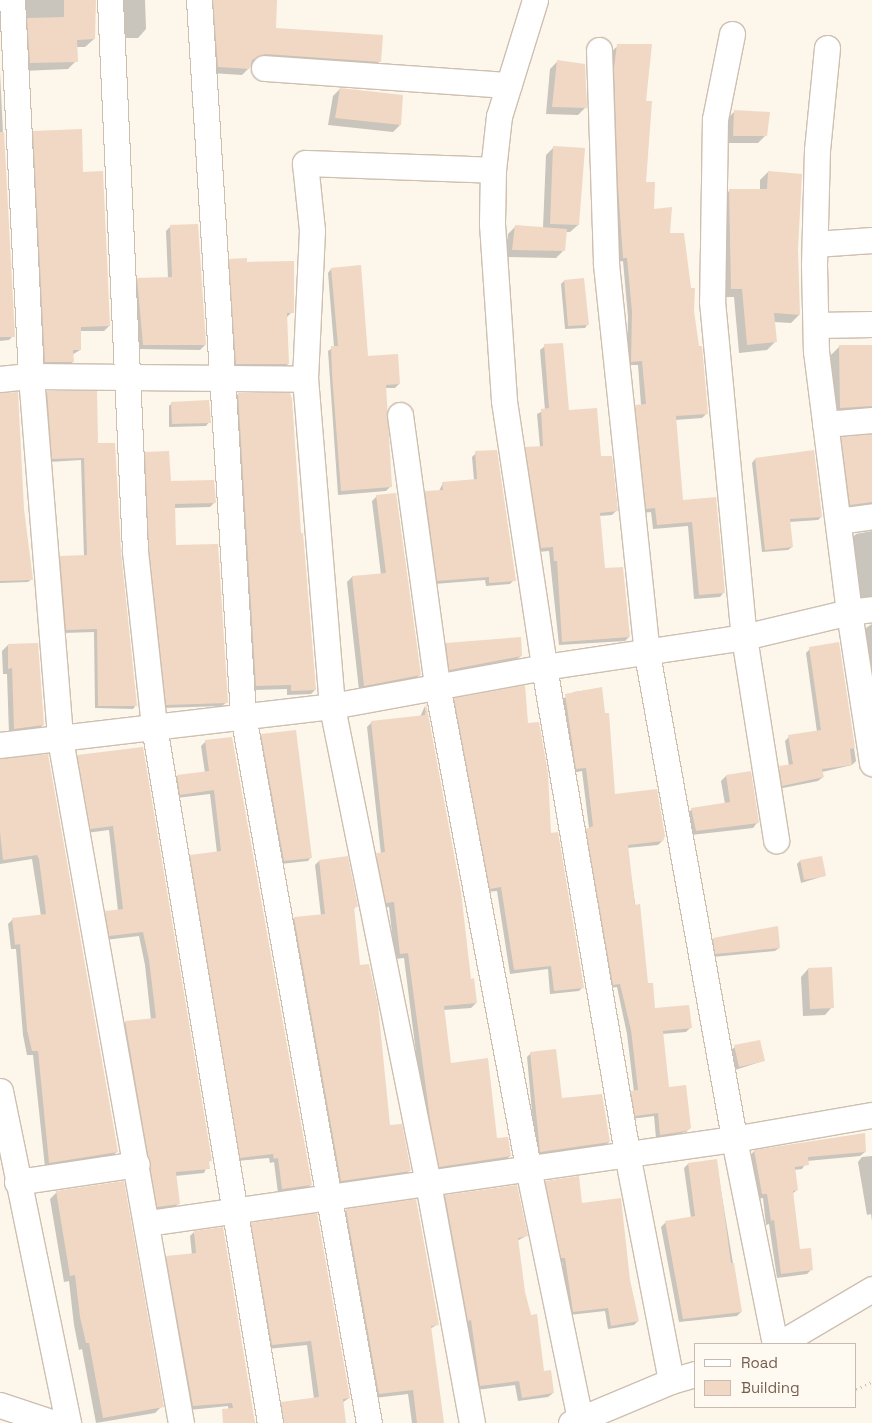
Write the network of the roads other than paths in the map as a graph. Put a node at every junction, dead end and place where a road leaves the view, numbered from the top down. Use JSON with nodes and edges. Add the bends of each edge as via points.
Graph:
{"nodes":[{"id":1,"x":12,"y":0,"type":"edge"},
{"id":2,"x":110,"y":0,"type":"edge"},
{"id":3,"x":199,"y":0,"type":"edge"},
{"id":4,"x":534,"y":0,"type":"edge"},
{"id":5,"x":732,"y":34,"type":"dead end"},
{"id":6,"x":827,"y":48,"type":"dead end"},
{"id":7,"x":599,"y":50,"type":"dead end"},
{"id":8,"x":264,"y":68,"type":"dead end"},
{"id":9,"x":508,"y":84,"type":"junction"},
{"id":10,"x":493,"y":170,"type":"junction"},
{"id":11,"x":872,"y":240,"type":"edge"},
{"id":12,"x":815,"y":244,"type":"junction"},
{"id":13,"x":872,"y":324,"type":"edge"},
{"id":14,"x":816,"y":325,"type":"junction"},
{"id":15,"x":31,"y":376,"type":"junction"},
{"id":16,"x":0,"y":379,"type":"edge"},
{"id":17,"x":305,"y":379,"type":"junction"},
{"id":18,"x":126,"y":380,"type":"junction"},
{"id":19,"x":223,"y":380,"type":"junction"},
{"id":20,"x":400,"y":415,"type":"dead end"},
{"id":21,"x":872,"y":420,"type":"edge"},
{"id":22,"x":825,"y":424,"type":"junction"},
{"id":23,"x":872,"y":516,"type":"edge"},
{"id":24,"x":838,"y":521,"type":"junction"},
{"id":25,"x":860,"y":610,"type":"edge"},
{"id":26,"x":744,"y":637,"type":"junction"},
{"id":27,"x":647,"y":654,"type":"junction"},
{"id":28,"x":544,"y":667,"type":"junction"},
{"id":29,"x":437,"y":685,"type":"junction"},
{"id":30,"x":332,"y":706,"type":"junction"},
{"id":31,"x":243,"y":715,"type":"junction"},
{"id":32,"x":870,"y":717,"type":"edge"},
{"id":33,"x":154,"y":726,"type":"junction"},
{"id":34,"x":60,"y":739,"type":"junction"},
{"id":35,"x":0,"y":745,"type":"edge"},
{"id":36,"x":872,"y":763,"type":"edge"},
{"id":37,"x":776,"y":840,"type":"dead end"},
{"id":38,"x":0,"y":1091,"type":"edge"},
{"id":39,"x":872,"y":1115,"type":"edge"},
{"id":40,"x":734,"y":1139,"type":"junction"},
{"id":41,"x":627,"y":1154,"type":"junction"},
{"id":42,"x":137,"y":1164,"type":"junction"},
{"id":43,"x":528,"y":1168,"type":"junction"},
{"id":44,"x":17,"y":1182,"type":"junction"},
{"id":45,"x":428,"y":1183,"type":"junction"},
{"id":46,"x":329,"y":1197,"type":"junction"},
{"id":47,"x":236,"y":1210,"type":"junction"},
{"id":48,"x":148,"y":1223,"type":"junction"},
{"id":49,"x":872,"y":1289,"type":"edge"},
{"id":50,"x":775,"y":1343,"type":"edge"},
{"id":51,"x":781,"y":1343,"type":"edge"},
{"id":52,"x":694,"y":1375,"type":"edge"},
{"id":53,"x":671,"y":1381,"type":"junction"},
{"id":54,"x":0,"y":1405,"type":"edge"},
{"id":55,"x":575,"y":1421,"type":"edge"},
{"id":56,"x":54,"y":1423,"type":"edge"},
{"id":57,"x":68,"y":1423,"type":"edge"},
{"id":58,"x":181,"y":1423,"type":"edge"},
{"id":59,"x":270,"y":1423,"type":"edge"},
{"id":60,"x":368,"y":1423,"type":"edge"},
{"id":61,"x":472,"y":1423,"type":"edge"}],
"edges":[{"from":1,"to":15,"type":"street"},
{"from":2,"to":18,"type":"street"},
{"from":3,"to":19,"type":"street"},
{"from":4,"to":9,"type":"street"},
{"from":5,"to":26,"type":"street","via":[[715,119],[712,301]]},
{"from":6,"to":12,"type":"street","via":[[817,150]]},
{"from":7,"to":27,"type":"street","via":[[606,264]]},
{"from":8,"to":9,"type":"street"},
{"from":9,"to":10,"type":"street","via":[[499,116]]},
{"from":10,"to":17,"type":"street","via":[[304,163],[312,230]]},
{"from":10,"to":28,"type":"street","via":[[492,224],[504,401]]},
{"from":11,"to":12,"type":"street"},
{"from":12,"to":14,"type":"street"},
{"from":13,"to":14,"type":"street"},
{"from":14,"to":22,"type":"street"},
{"from":15,"to":16,"type":"street"},
{"from":15,"to":18,"type":"street"},
{"from":15,"to":34,"type":"street"},
{"from":17,"to":19,"type":"street"},
{"from":17,"to":30,"type":"street"},
{"from":18,"to":19,"type":"street"},
{"from":18,"to":33,"type":"street","via":[[135,551]]},
{"from":19,"to":31,"type":"street"},
{"from":20,"to":29,"type":"street"},
{"from":21,"to":22,"type":"street"},
{"from":22,"to":24,"type":"street"},
{"from":23,"to":24,"type":"street"},
{"from":24,"to":25,"type":"street"},
{"from":25,"to":26,"type":"street"},
{"from":25,"to":32,"type":"street"},
{"from":26,"to":27,"type":"street"},
{"from":26,"to":37,"type":"street"},
{"from":27,"to":28,"type":"street"},
{"from":27,"to":40,"type":"street"},
{"from":28,"to":29,"type":"street"},
{"from":28,"to":41,"type":"street"},
{"from":29,"to":30,"type":"street"},
{"from":29,"to":43,"type":"street"},
{"from":30,"to":31,"type":"street"},
{"from":30,"to":45,"type":"street"},
{"from":31,"to":33,"type":"street"},
{"from":31,"to":46,"type":"street"},
{"from":32,"to":36,"type":"street"},
{"from":33,"to":34,"type":"street"},
{"from":33,"to":47,"type":"street"},
{"from":34,"to":35,"type":"street"},
{"from":34,"to":42,"type":"street"},
{"from":38,"to":44,"type":"street"},
{"from":39,"to":40,"type":"street"},
{"from":40,"to":41,"type":"street"},
{"from":40,"to":50,"type":"street"},
{"from":41,"to":43,"type":"street"},
{"from":41,"to":53,"type":"street"},
{"from":42,"to":44,"type":"street"},
{"from":42,"to":48,"type":"street"},
{"from":43,"to":45,"type":"street"},
{"from":43,"to":55,"type":"street"},
{"from":44,"to":57,"type":"street"},
{"from":45,"to":46,"type":"street"},
{"from":45,"to":61,"type":"street"},
{"from":46,"to":47,"type":"street"},
{"from":46,"to":60,"type":"street"},
{"from":47,"to":48,"type":"street"},
{"from":47,"to":59,"type":"street"},
{"from":48,"to":58,"type":"street"},
{"from":49,"to":51,"type":"street"},
{"from":52,"to":53,"type":"street"},
{"from":53,"to":55,"type":"street"},
{"from":54,"to":56,"type":"street"}]}
